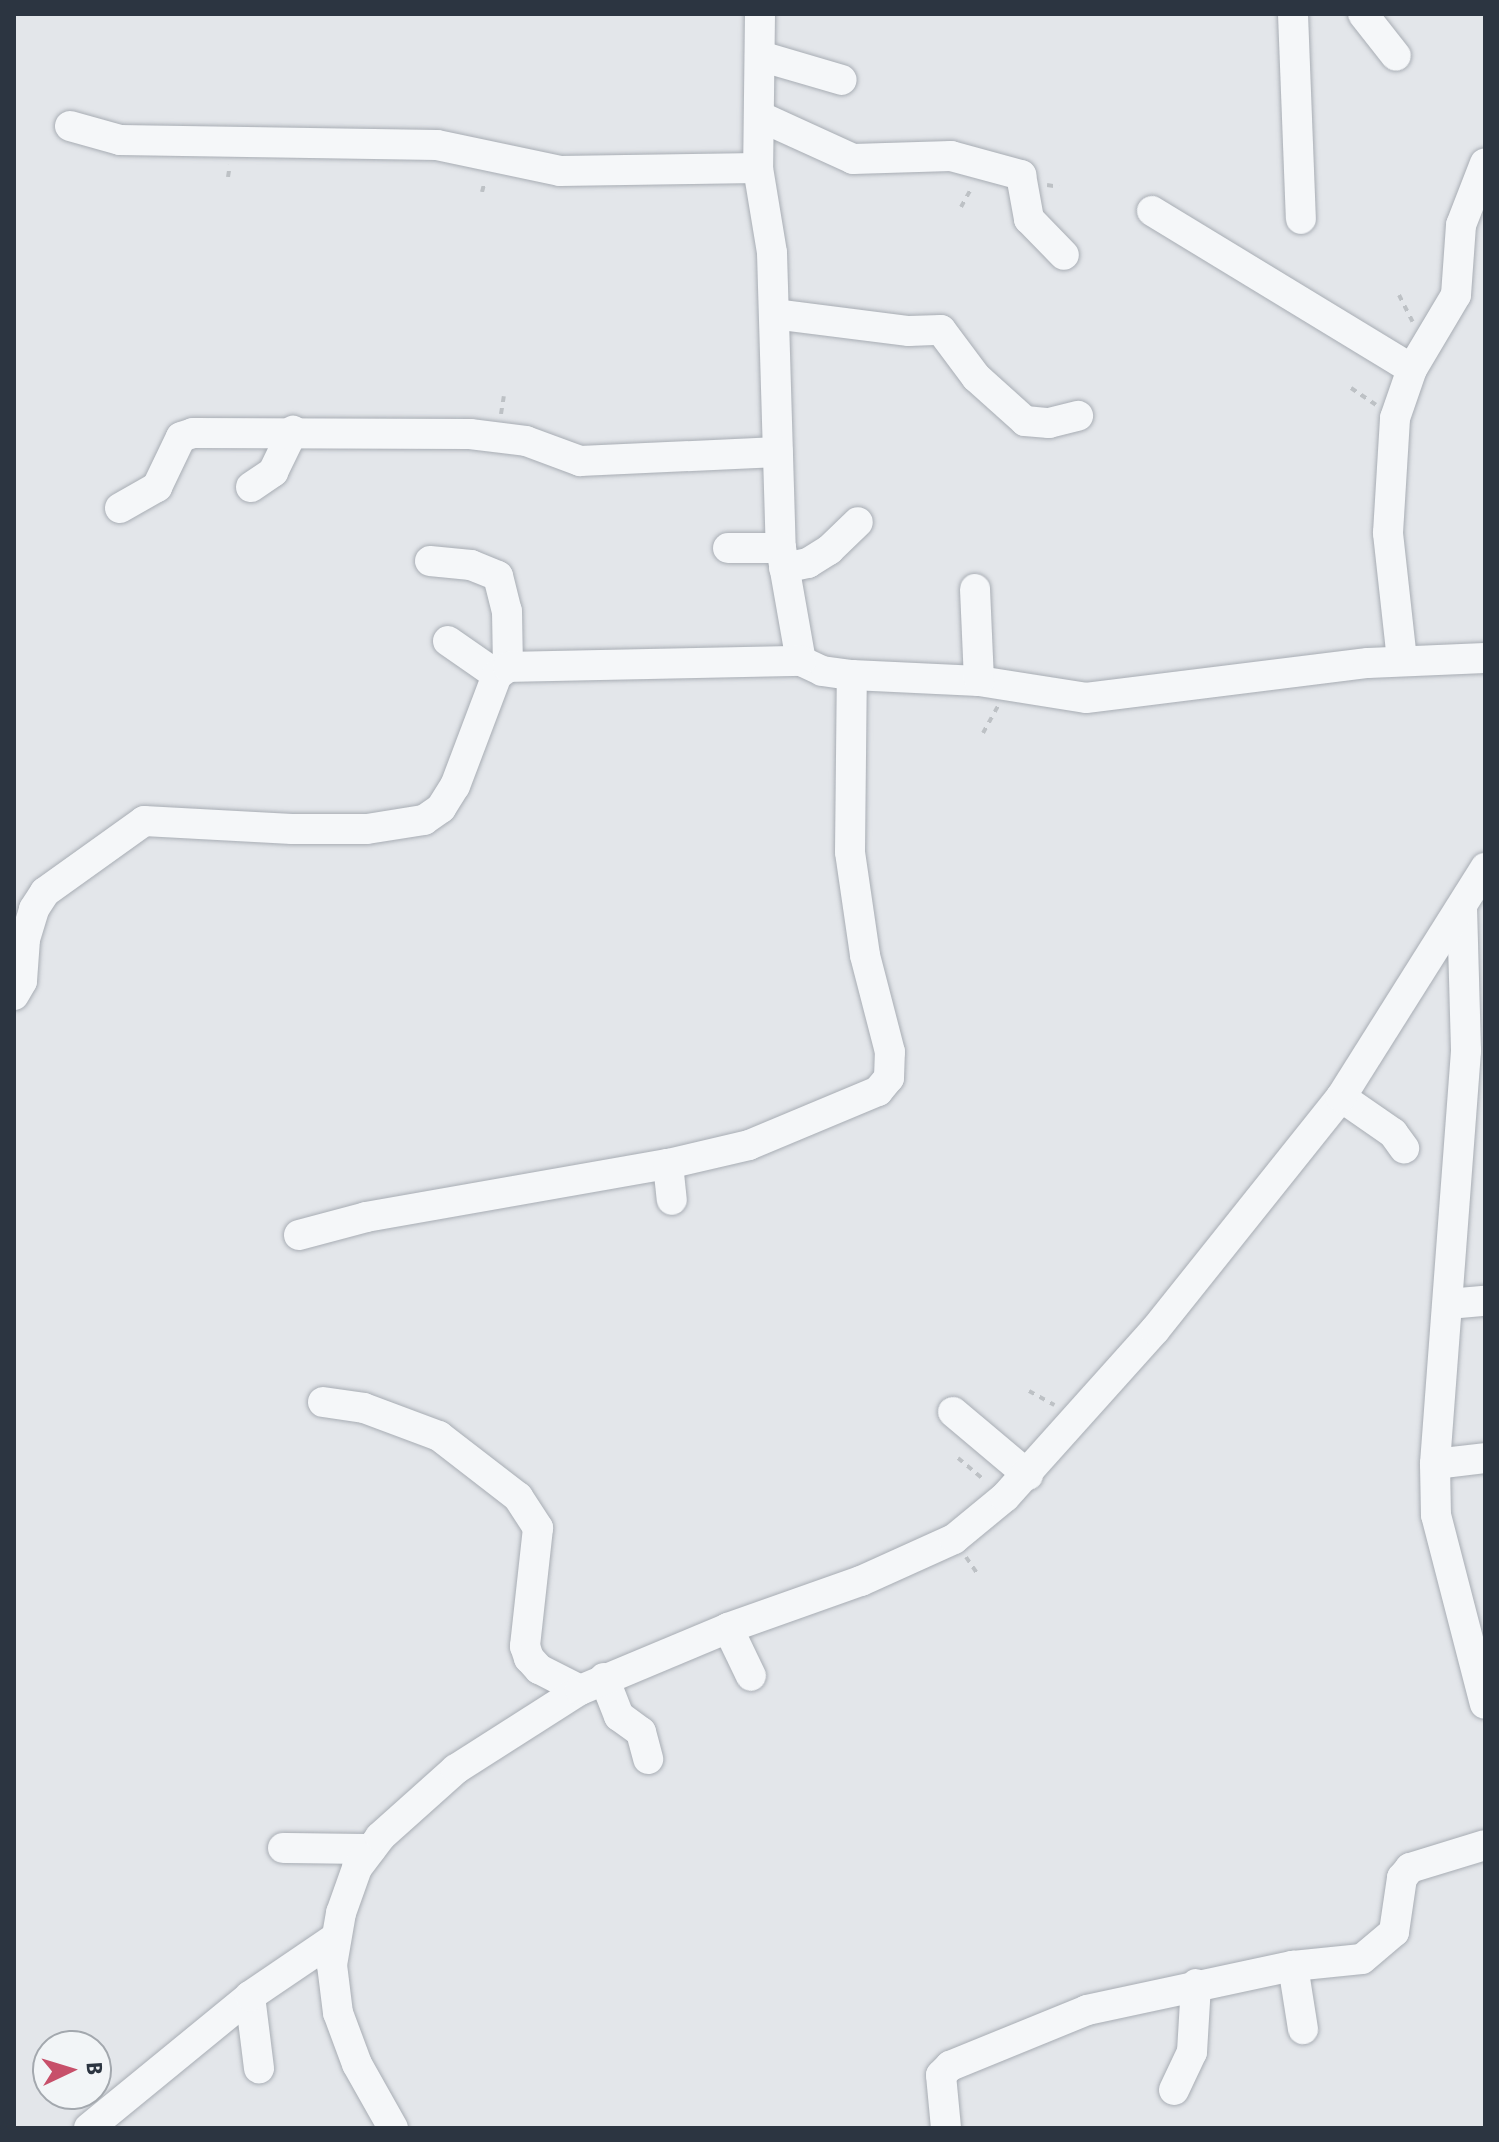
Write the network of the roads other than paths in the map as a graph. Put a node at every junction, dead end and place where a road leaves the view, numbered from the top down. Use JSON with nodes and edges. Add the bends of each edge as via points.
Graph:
{"nodes":[{"id":1,"x":760,"y":14,"type":"edge"},
{"id":2,"x":1293,"y":14,"type":"edge"},
{"id":3,"x":1363,"y":14,"type":"edge"},
{"id":4,"x":760,"y":56,"type":"junction"},
{"id":5,"x":1396,"y":56,"type":"dead end"},
{"id":6,"x":842,"y":80,"type":"dead end"},
{"id":7,"x":761,"y":117,"type":"junction"},
{"id":8,"x":70,"y":126,"type":"dead end"},
{"id":9,"x":1485,"y":163,"type":"edge"},
{"id":10,"x":758,"y":168,"type":"junction"},
{"id":11,"x":1152,"y":211,"type":"dead end"},
{"id":12,"x":1301,"y":219,"type":"dead end"},
{"id":13,"x":1064,"y":255,"type":"dead end"},
{"id":14,"x":774,"y":314,"type":"junction"},
{"id":15,"x":1412,"y":369,"type":"junction"},
{"id":16,"x":1078,"y":416,"type":"dead end"},
{"id":17,"x":293,"y":431,"type":"junction"},
{"id":18,"x":778,"y":452,"type":"junction"},
{"id":19,"x":251,"y":487,"type":"dead end"},
{"id":20,"x":120,"y":508,"type":"dead end"},
{"id":21,"x":858,"y":522,"type":"dead end"},
{"id":22,"x":728,"y":548,"type":"dead end"},
{"id":23,"x":782,"y":558,"type":"junction"},
{"id":24,"x":430,"y":561,"type":"dead end"},
{"id":25,"x":975,"y":589,"type":"dead end"},
{"id":26,"x":448,"y":641,"type":"dead end"},
{"id":27,"x":1485,"y":658,"type":"edge"},
{"id":28,"x":1402,"y":660,"type":"junction"},
{"id":29,"x":801,"y":661,"type":"junction"},
{"id":30,"x":503,"y":671,"type":"junction"},
{"id":31,"x":852,"y":675,"type":"junction"},
{"id":32,"x":979,"y":681,"type":"junction"},
{"id":33,"x":1476,"y":892,"type":"edge"},
{"id":34,"x":14,"y":995,"type":"edge"},
{"id":35,"x":1341,"y":1097,"type":"junction"},
{"id":36,"x":1404,"y":1148,"type":"dead end"},
{"id":37,"x":668,"y":1164,"type":"junction"},
{"id":38,"x":672,"y":1200,"type":"dead end"},
{"id":39,"x":299,"y":1235,"type":"dead end"},
{"id":40,"x":1485,"y":1301,"type":"edge"},
{"id":41,"x":1448,"y":1304,"type":"junction"},
{"id":42,"x":323,"y":1402,"type":"dead end"},
{"id":43,"x":953,"y":1412,"type":"dead end"},
{"id":44,"x":1485,"y":1458,"type":"edge"},
{"id":45,"x":1435,"y":1464,"type":"junction"},
{"id":46,"x":1028,"y":1475,"type":"junction"},
{"id":47,"x":728,"y":1628,"type":"junction"},
{"id":48,"x":751,"y":1676,"type":"dead end"},
{"id":49,"x":592,"y":1684,"type":"junction"},
{"id":50,"x":1485,"y":1704,"type":"edge"},
{"id":51,"x":648,"y":1759,"type":"dead end"},
{"id":52,"x":1485,"y":1845,"type":"edge"},
{"id":53,"x":283,"y":1848,"type":"dead end"},
{"id":54,"x":371,"y":1849,"type":"junction"},
{"id":55,"x":334,"y":1939,"type":"junction"},
{"id":56,"x":1293,"y":1966,"type":"junction"},
{"id":57,"x":1196,"y":1984,"type":"junction"},
{"id":58,"x":250,"y":1996,"type":"junction"},
{"id":59,"x":1303,"y":2029,"type":"dead end"},
{"id":60,"x":259,"y":2068,"type":"dead end"},
{"id":61,"x":1174,"y":2090,"type":"dead end"},
{"id":62,"x":89,"y":2128,"type":"edge"},
{"id":63,"x":393,"y":2128,"type":"edge"},
{"id":64,"x":946,"y":2128,"type":"edge"}],
"edges":[{"from":1,"to":4,"type":"street"},
{"from":2,"to":12,"type":"street"},
{"from":3,"to":5,"type":"street"},
{"from":4,"to":6,"type":"street"},
{"from":4,"to":7,"type":"street"},
{"from":7,"to":10,"type":"street"},
{"from":7,"to":13,"type":"street","via":[[853,159],[951,156],[1021,175],[1029,219]]},
{"from":8,"to":10,"type":"street","via":[[120,140],[437,145],[560,171]]},
{"from":9,"to":15,"type":"street","via":[[1461,225],[1456,295]]},
{"from":10,"to":14,"type":"street","via":[[772,253]]},
{"from":11,"to":15,"type":"street"},
{"from":14,"to":16,"type":"street","via":[[909,331],[941,330],[976,377],[1025,421]]},
{"from":14,"to":18,"type":"street"},
{"from":15,"to":28,"type":"street","via":[[1395,418],[1388,533]]},
{"from":17,"to":18,"type":"street","via":[[498,436],[580,461]]},
{"from":17,"to":19,"type":"street","via":[[273,472]]},
{"from":17,"to":20,"type":"street","via":[[181,437],[157,487]]},
{"from":18,"to":23,"type":"street"},
{"from":21,"to":23,"type":"street","via":[[808,563]]},
{"from":22,"to":23,"type":"street"},
{"from":23,"to":29,"type":"street"},
{"from":24,"to":30,"type":"street","via":[[471,565],[498,576],[507,611]]},
{"from":25,"to":32,"type":"street"},
{"from":26,"to":30,"type":"street"},
{"from":27,"to":28,"type":"street"},
{"from":28,"to":32,"type":"street","via":[[1086,698]]},
{"from":29,"to":30,"type":"street"},
{"from":29,"to":31,"type":"street","via":[[822,671]]},
{"from":30,"to":34,"type":"street","via":[[460,776],[441,808],[424,820],[381,828],[292,829],[144,821],[45,892],[34,909],[22,981]]},
{"from":31,"to":32,"type":"street"},
{"from":31,"to":37,"type":"street","via":[[850,852],[865,955],[890,1052],[889,1078],[878,1091],[749,1145]]},
{"from":33,"to":35,"type":"street"},
{"from":33,"to":41,"type":"street"},
{"from":35,"to":36,"type":"street","via":[[1393,1133]]},
{"from":35,"to":46,"type":"street","via":[[1155,1330]]},
{"from":37,"to":38,"type":"street"},
{"from":37,"to":39,"type":"street","via":[[366,1217]]},
{"from":40,"to":41,"type":"street"},
{"from":41,"to":45,"type":"street"},
{"from":42,"to":49,"type":"street","via":[[364,1408],[439,1436],[518,1497],[538,1528],[525,1646],[529,1658],[539,1669]]},
{"from":43,"to":46,"type":"street"},
{"from":44,"to":45,"type":"street"},
{"from":45,"to":50,"type":"street","via":[[1436,1515]]},
{"from":46,"to":47,"type":"street","via":[[941,1545],[861,1581]]},
{"from":47,"to":48,"type":"street"},
{"from":47,"to":49,"type":"street"},
{"from":49,"to":51,"type":"street","via":[[641,1732]]},
{"from":49,"to":54,"type":"street","via":[[456,1769]]},
{"from":52,"to":56,"type":"street","via":[[1410,1868],[1402,1878],[1394,1932],[1362,1959]]},
{"from":53,"to":54,"type":"street"},
{"from":54,"to":55,"type":"street","via":[[357,1868]]},
{"from":55,"to":58,"type":"street"},
{"from":55,"to":63,"type":"street","via":[[338,2013],[357,2064]]},
{"from":56,"to":57,"type":"street"},
{"from":56,"to":59,"type":"street"},
{"from":57,"to":61,"type":"street","via":[[1192,2052]]},
{"from":57,"to":64,"type":"street","via":[[1087,2010],[950,2066],[941,2075]]},
{"from":58,"to":60,"type":"street"},
{"from":58,"to":62,"type":"street"}]}
